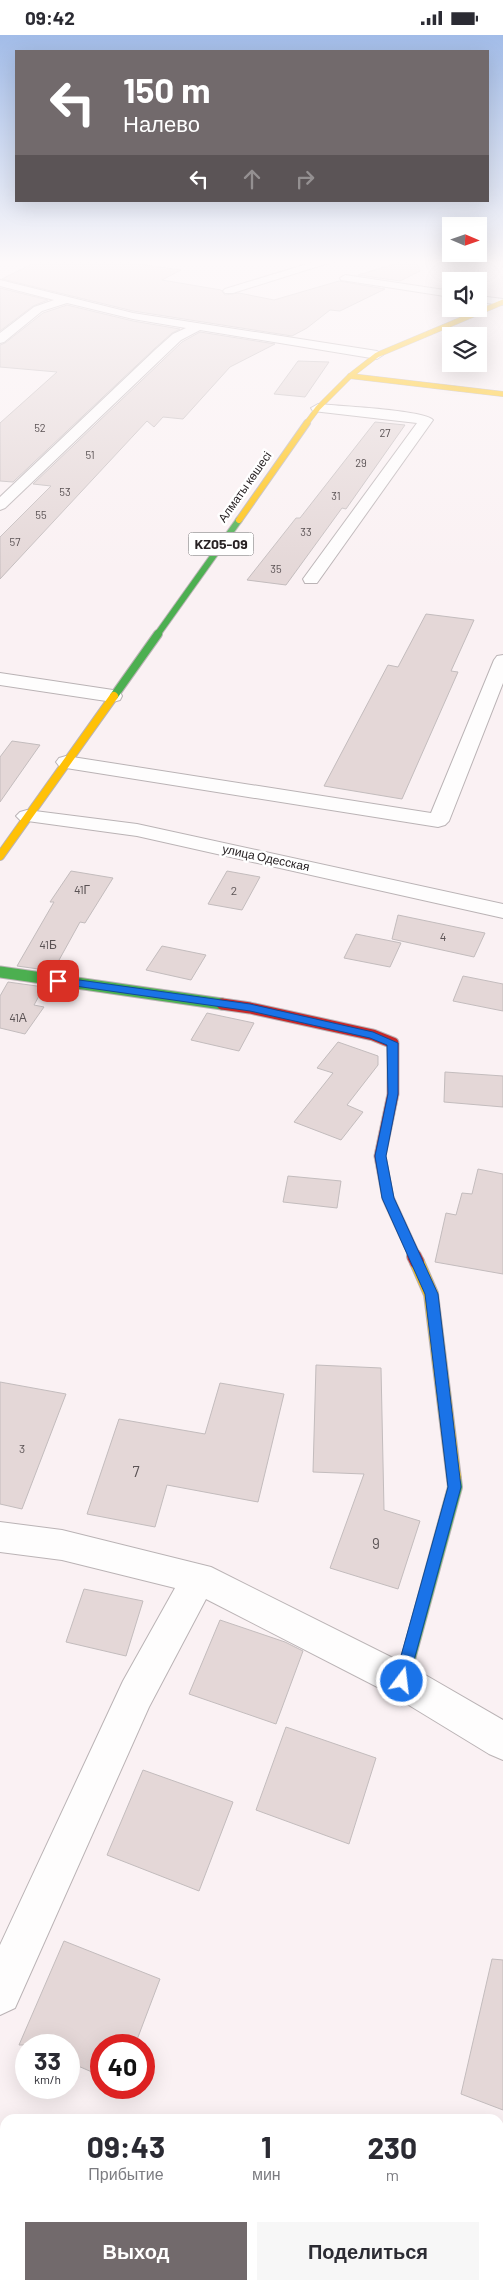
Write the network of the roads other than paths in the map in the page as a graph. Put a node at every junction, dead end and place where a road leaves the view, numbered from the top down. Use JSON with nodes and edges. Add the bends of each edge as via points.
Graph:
{"nodes":[{"id":1,"x":146,"y":365,"type":"edge"},
{"id":2,"x":364,"y":365,"type":"edge"},
{"id":3,"x":350,"y":376,"type":"junction"},
{"id":4,"x":503,"y":395,"type":"edge"},
{"id":5,"x":318,"y":408,"type":"junction"},
{"id":6,"x":0,"y":505,"type":"edge"},
{"id":7,"x":311,"y":579,"type":"dead end"},
{"id":8,"x":503,"y":661,"type":"edge"},
{"id":9,"x":0,"y":679,"type":"edge"},
{"id":10,"x":113,"y":696,"type":"junction"},
{"id":11,"x":66,"y":762,"type":"junction"},
{"id":12,"x":27,"y":816,"type":"junction"},
{"id":13,"x":1,"y":854,"type":"edge"},
{"id":14,"x":503,"y":911,"type":"edge"},
{"id":15,"x":0,"y":972,"type":"edge"},
{"id":16,"x":0,"y":1537,"type":"edge"},
{"id":17,"x":199,"y":1578,"type":"junction"},
{"id":18,"x":402,"y":1681,"type":"junction"},
{"id":19,"x":503,"y":1741,"type":"edge"},
{"id":20,"x":0,"y":1993,"type":"edge"}],
"edges":[{"from":1,"to":6,"type":"street"},
{"from":2,"to":3,"type":"main road","name":"Алматы көшесі","number":"KZ05-09"},
{"from":3,"to":4,"type":"main road"},
{"from":3,"to":5,"type":"main road","name":"Алматы көшесі","number":"KZ05-09"},
{"from":5,"to":7,"type":"street","via":[[426,420]]},
{"from":5,"to":10,"type":"main road","name":"Алматы көшесі","number":"KZ05-09"},
{"from":8,"to":11,"type":"street","via":[[438,821]]},
{"from":9,"to":10,"type":"street"},
{"from":10,"to":11,"type":"main road","name":"Алматы көшесі","number":"KZ05-09"},
{"from":11,"to":12,"type":"main road","name":"Алматы көшесі","number":"KZ05-09"},
{"from":12,"to":13,"type":"main road","name":"Алматы көшесі","number":"KZ05-09"},
{"from":12,"to":14,"type":"street","name":"улица Одесская","via":[[137,831]]},
{"from":15,"to":18,"type":"main road","via":[[250,1007],[373,1035],[393,1043],[393,1094],[380,1156],[388,1198],[432,1294],[454,1487]]},
{"from":16,"to":17,"type":"street","via":[[62,1545]]},
{"from":17,"to":18,"type":"street"},
{"from":17,"to":20,"type":"street","via":[[136,1694]]},
{"from":18,"to":19,"type":"street"}]}
